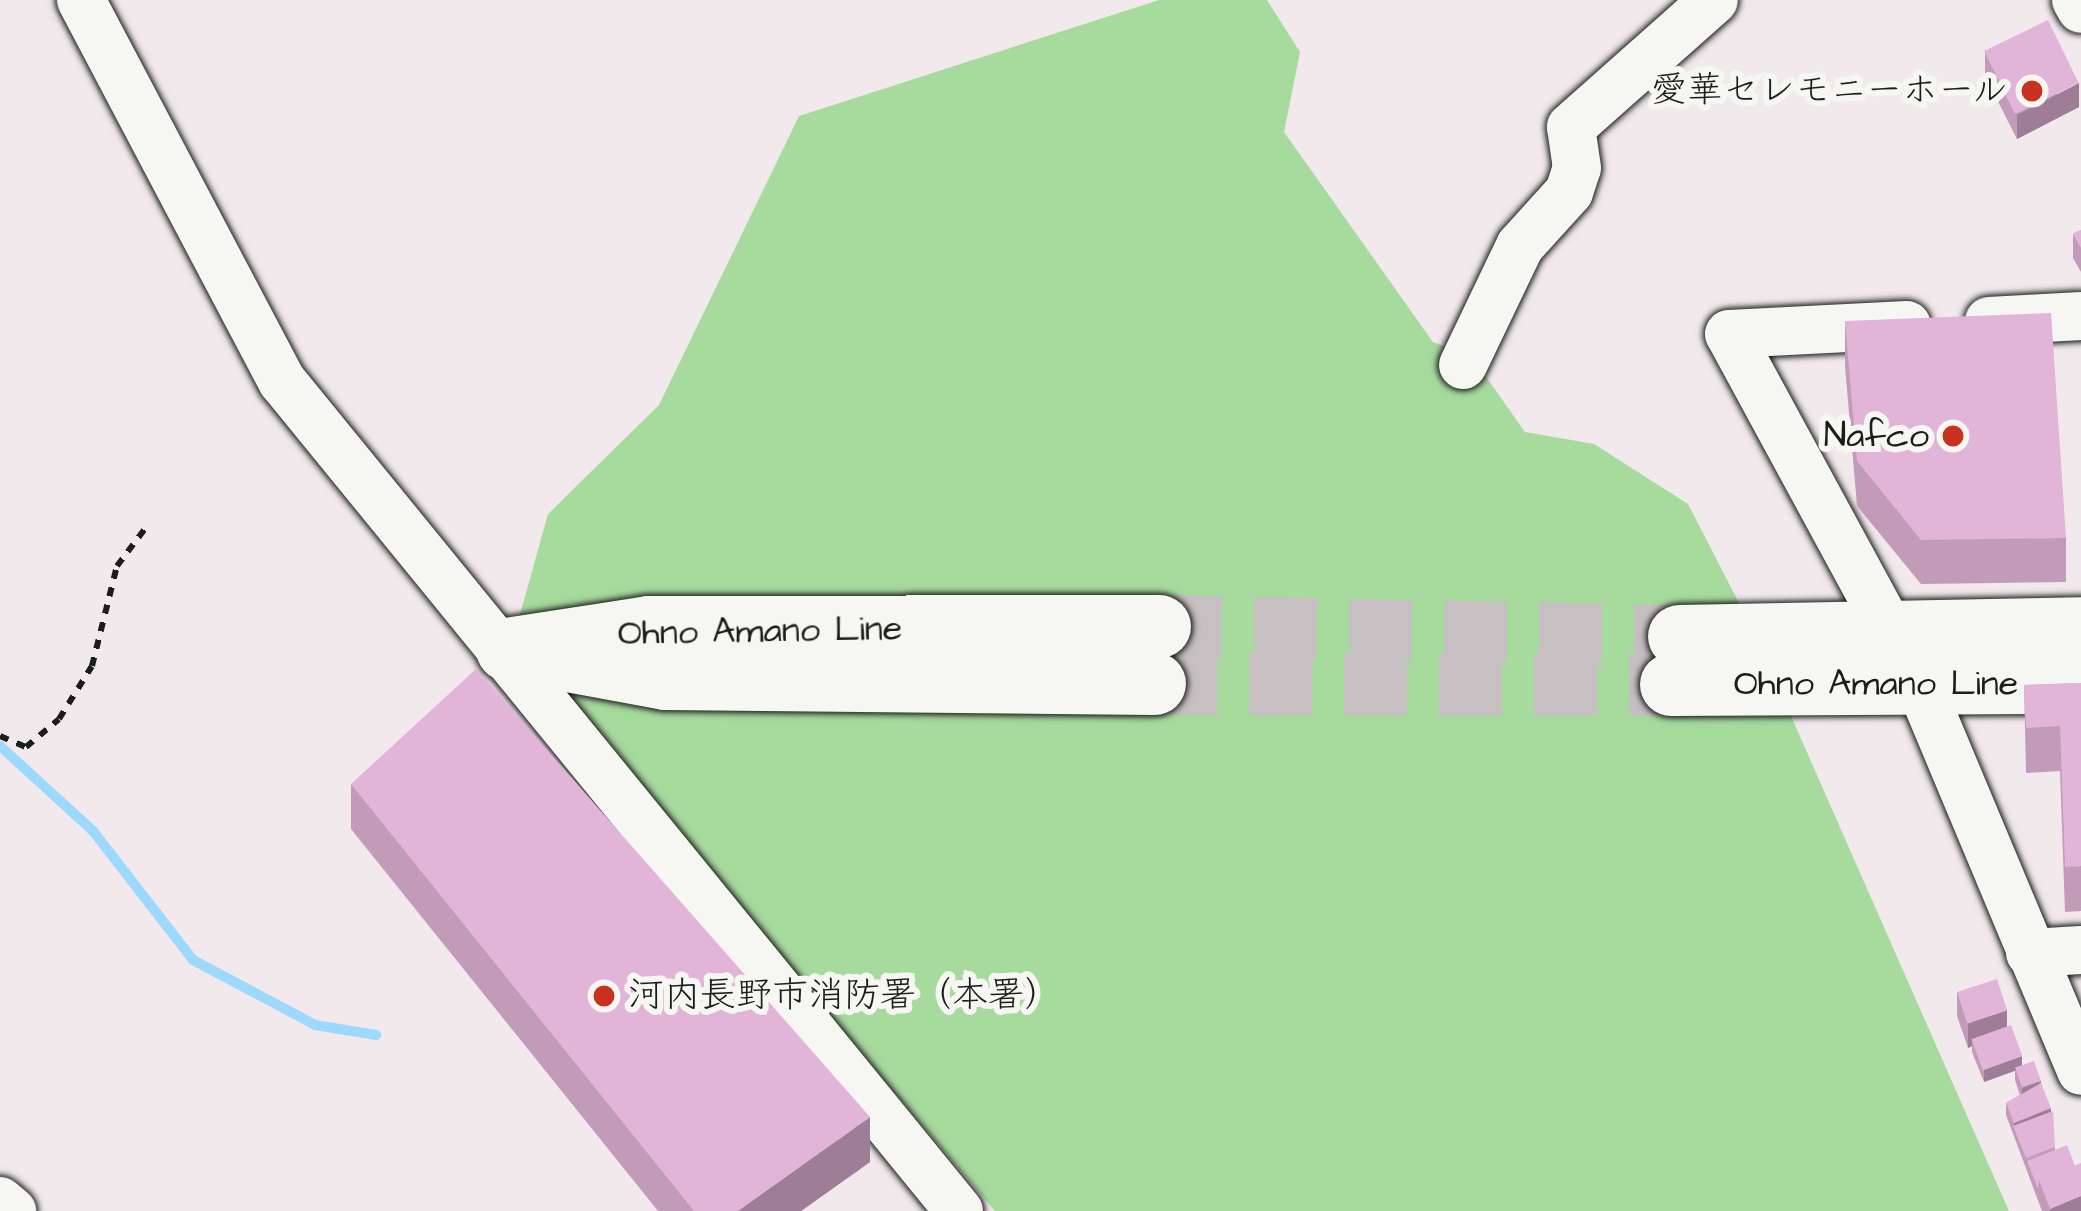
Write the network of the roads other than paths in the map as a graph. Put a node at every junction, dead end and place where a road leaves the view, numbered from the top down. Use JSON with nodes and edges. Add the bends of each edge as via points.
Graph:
{"nodes":[{"id":1,"x":81,"y":0,"type":"edge"},
{"id":2,"x":1714,"y":0,"type":"edge"},
{"id":3,"x":2076,"y":0,"type":"edge"},
{"id":4,"x":2081,"y":9,"type":"edge"},
{"id":5,"x":2081,"y":316,"type":"edge"},
{"id":6,"x":1463,"y":365,"type":"dead end"},
{"id":7,"x":2081,"y":628,"type":"edge"},
{"id":8,"x":1891,"y":632,"type":"junction"},
{"id":9,"x":507,"y":649,"type":"junction"},
{"id":10,"x":1156,"y":655,"type":"tunnel mouth"},
{"id":11,"x":2081,"y":682,"type":"edge"},
{"id":12,"x":1921,"y":688,"type":"junction"},
{"id":13,"x":2081,"y":950,"type":"edge"},
{"id":14,"x":2030,"y":953,"type":"junction"},
{"id":15,"x":2081,"y":1071,"type":"edge"},
{"id":16,"x":0,"y":1201,"type":"edge"},
{"id":17,"x":13,"y":1211,"type":"edge"},
{"id":18,"x":958,"y":1211,"type":"edge"}],
"edges":[{"from":1,"to":9,"type":"street","via":[[282,381]]},
{"from":2,"to":6,"type":"street","via":[[1570,127],[1577,168],[1569,192],[1520,246]]},
{"from":3,"to":4,"type":"street"},
{"from":5,"to":8,"type":"street","via":[[1730,334]]},
{"from":7,"to":8,"type":"main road","name":"Ohno Amano Line"},
{"from":8,"to":12,"type":"main road","name":"Ohno Amano Line","via":[[1675,660]]},
{"from":9,"to":10,"type":"main road","name":"Ohno Amano Line","via":[[665,678]]},
{"from":9,"to":18,"type":"street"},
{"from":11,"to":12,"type":"main road","name":"Ohno Amano Line"},
{"from":12,"to":14,"type":"street"},
{"from":13,"to":14,"type":"street"},
{"from":14,"to":15,"type":"street"},
{"from":16,"to":17,"type":"street"}]}
